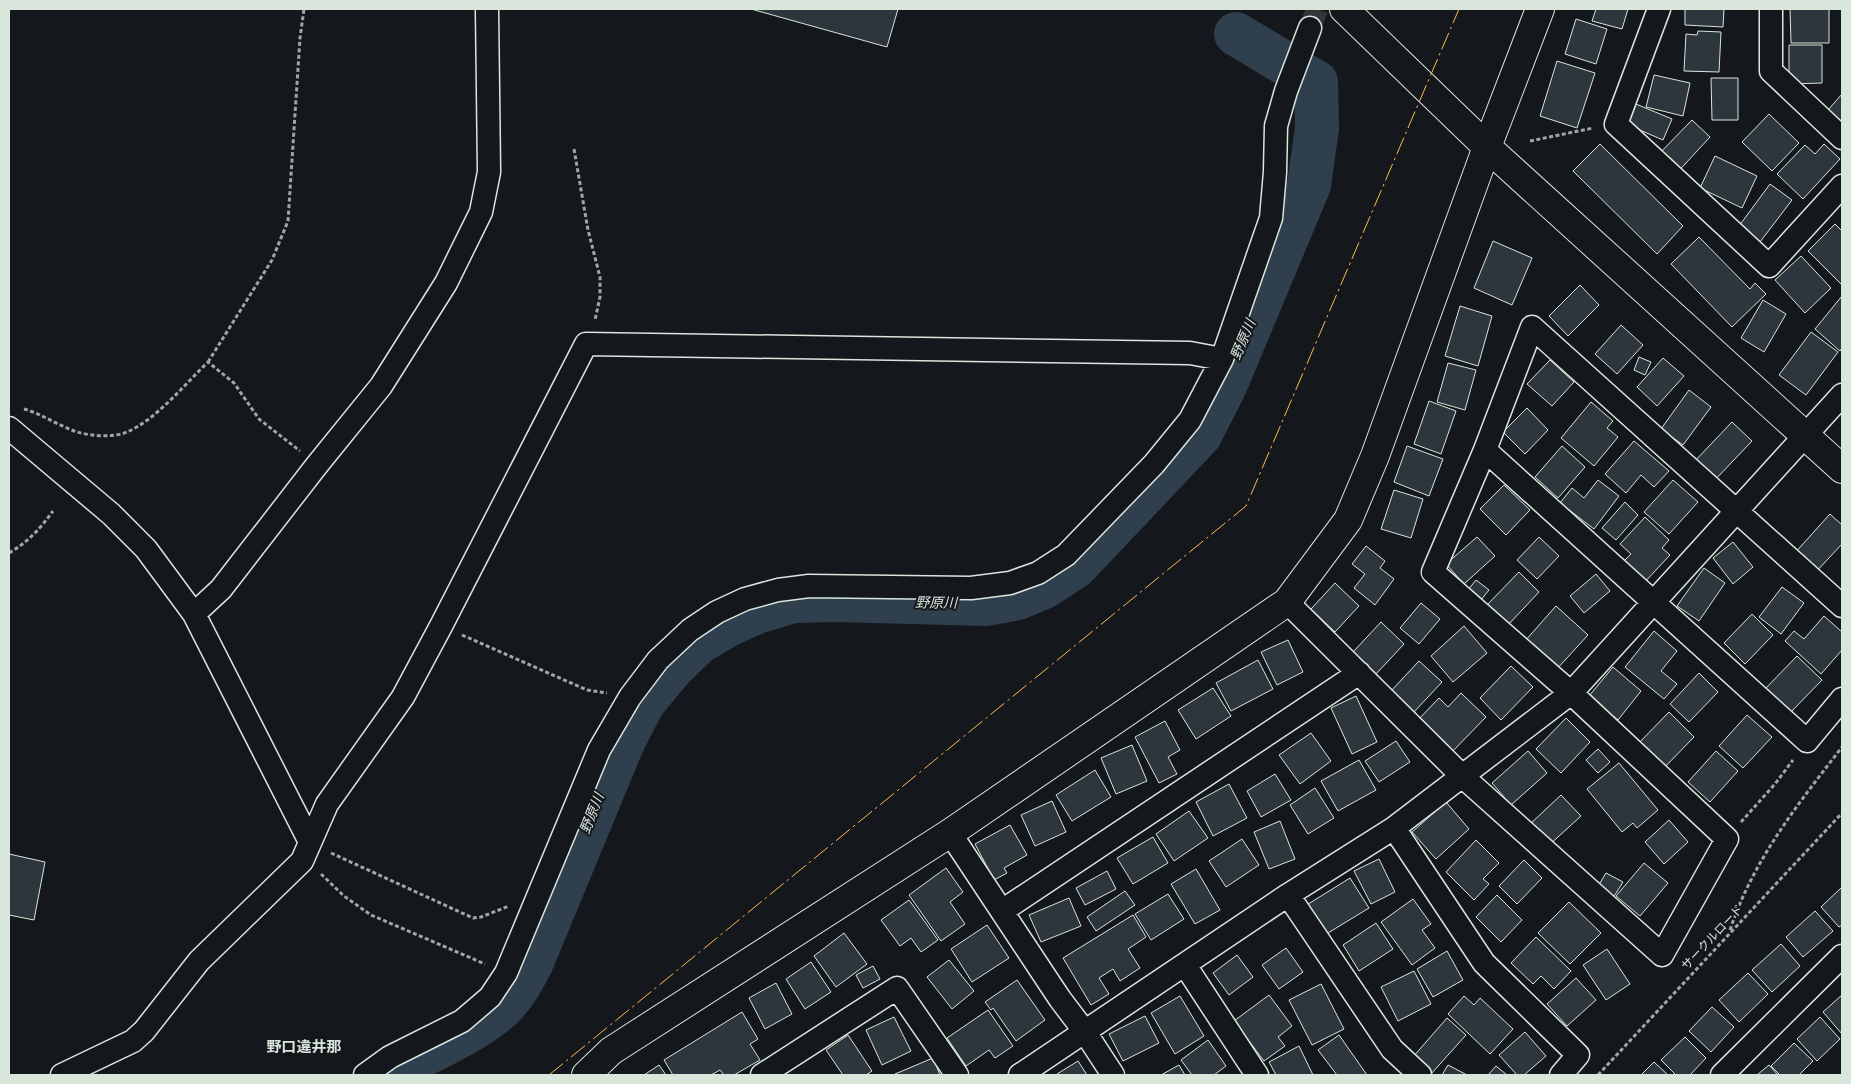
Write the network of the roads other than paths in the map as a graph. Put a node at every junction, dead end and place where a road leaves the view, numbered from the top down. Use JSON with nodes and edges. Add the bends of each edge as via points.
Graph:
{"nodes":[{"id":1,"x":487,"y":9,"type":"edge"},
{"id":2,"x":1344,"y":9,"type":"edge"},
{"id":3,"x":1540,"y":9,"type":"edge"},
{"id":4,"x":1659,"y":9,"type":"edge"},
{"id":5,"x":1771,"y":9,"type":"edge"},
{"id":6,"x":1310,"y":28,"type":"tunnel mouth"},
{"id":7,"x":1842,"y":138,"type":"edge"},
{"id":8,"x":1487,"y":147,"type":"junction"},
{"id":9,"x":1842,"y":186,"type":"edge"},
{"id":10,"x":1222,"y":359,"type":"junction"},
{"id":11,"x":1842,"y":396,"type":"edge"},
{"id":12,"x":9,"y":428,"type":"edge"},
{"id":13,"x":1806,"y":435,"type":"junction"},
{"id":14,"x":1485,"y":450,"type":"junction"},
{"id":15,"x":1842,"y":469,"type":"edge"},
{"id":16,"x":1738,"y":510,"type":"junction"},
{"id":17,"x":1287,"y":602,"type":"junction"},
{"id":18,"x":1653,"y":603,"type":"junction"},
{"id":19,"x":1842,"y":606,"type":"edge"},
{"id":20,"x":194,"y":614,"type":"junction"},
{"id":21,"x":1359,"y":673,"type":"junction"},
{"id":22,"x":1571,"y":693,"type":"junction"},
{"id":23,"x":1842,"y":700,"type":"edge"},
{"id":24,"x":1462,"y":776,"type":"junction"},
{"id":25,"x":1394,"y":828,"type":"junction"},
{"id":26,"x":950,"y":833,"type":"junction"},
{"id":27,"x":307,"y":849,"type":"junction"},
{"id":28,"x":1288,"y":895,"type":"junction"},
{"id":29,"x":1002,"y":911,"type":"junction"},
{"id":30,"x":1842,"y":956,"type":"edge"},
{"id":31,"x":1185,"y":965,"type":"junction"},
{"id":32,"x":1085,"y":1032,"type":"junction"},
{"id":33,"x":62,"y":1075,"type":"edge"},
{"id":34,"x":365,"y":1075,"type":"edge"},
{"id":35,"x":586,"y":1075,"type":"edge"},
{"id":36,"x":762,"y":1075,"type":"edge"},
{"id":37,"x":957,"y":1075,"type":"edge"},
{"id":38,"x":1020,"y":1075,"type":"edge"},
{"id":39,"x":1113,"y":1075,"type":"edge"},
{"id":40,"x":1257,"y":1075,"type":"edge"},
{"id":41,"x":1420,"y":1075,"type":"edge"},
{"id":42,"x":1561,"y":1075,"type":"edge"},
{"id":43,"x":1722,"y":1075,"type":"edge"}],
"edges":[{"from":1,"to":20,"type":"street","via":[[489,172],[481,212],[446,283],[381,386],[221,589]]},
{"from":2,"to":8,"type":"street"},
{"from":3,"to":8,"type":"street"},
{"from":4,"to":9,"type":"street","via":[[1616,124],[1769,266]]},
{"from":5,"to":7,"type":"street","via":[[1771,71]]},
{"from":6,"to":10,"type":"street","via":[[1276,126],[1270,218]]},
{"from":8,"to":13,"type":"street"},
{"from":8,"to":17,"type":"street","via":[[1352,511]]},
{"from":10,"to":27,"type":"street","via":[[1190,353],[586,344],[403,697],[327,804]]},
{"from":10,"to":34,"type":"street","via":[[1190,420],[1154,464],[1066,555],[1038,573],[1010,583],[971,588],[809,586],[778,590],[745,599],[716,612],[690,630],[658,660],[630,697],[598,750],[506,974],[490,996],[462,1021],[390,1056]]},
{"from":11,"to":13,"type":"street"},
{"from":12,"to":20,"type":"street","via":[[111,514],[146,549]]},
{"from":13,"to":15,"type":"street"},
{"from":13,"to":16,"type":"street"},
{"from":14,"to":16,"type":"street","via":[[1532,327]]},
{"from":14,"to":18,"type":"street"},
{"from":14,"to":22,"type":"street","via":[[1433,572]]},
{"from":16,"to":18,"type":"street"},
{"from":16,"to":19,"type":"street"},
{"from":17,"to":21,"type":"street"},
{"from":17,"to":26,"type":"street"},
{"from":18,"to":22,"type":"street"},
{"from":18,"to":23,"type":"street","via":[[1807,741]]},
{"from":20,"to":27,"type":"street"},
{"from":21,"to":24,"type":"street"},
{"from":21,"to":29,"type":"street"},
{"from":22,"to":24,"type":"street"},
{"from":22,"to":24,"type":"street","via":[[1727,839],[1662,955]]},
{"from":24,"to":25,"type":"street"},
{"from":25,"to":28,"type":"street"},
{"from":25,"to":42,"type":"street","via":[[1484,963],[1578,1055]]},
{"from":26,"to":29,"type":"street"},
{"from":26,"to":35,"type":"street","via":[[611,1051]]},
{"from":27,"to":33,"type":"street","via":[[302,861],[199,961],[144,1031],[133,1041]]},
{"from":28,"to":31,"type":"street"},
{"from":28,"to":41,"type":"street","via":[[1392,1049]]},
{"from":29,"to":32,"type":"street"},
{"from":30,"to":43,"type":"street"},
{"from":31,"to":32,"type":"street"},
{"from":31,"to":40,"type":"street"},
{"from":32,"to":38,"type":"street"},
{"from":32,"to":39,"type":"street"},
{"from":36,"to":37,"type":"street","via":[[897,988]]}]}
